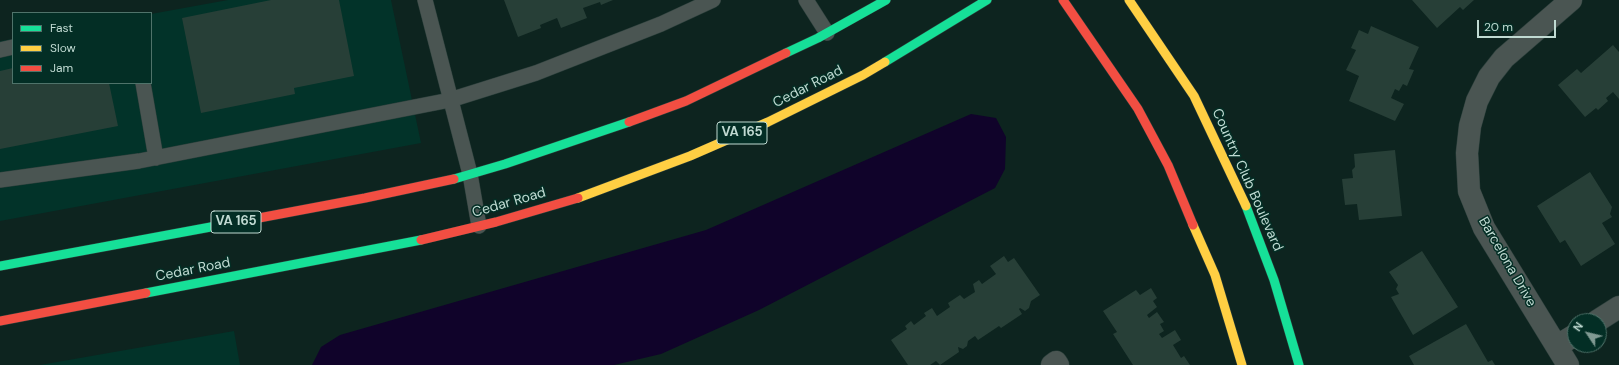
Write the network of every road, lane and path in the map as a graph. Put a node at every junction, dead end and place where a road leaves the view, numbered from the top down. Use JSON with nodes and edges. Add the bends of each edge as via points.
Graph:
{"nodes":[{"id":1,"x":425,"y":0,"type":"edge"},
{"id":2,"x":713,"y":0,"type":"edge"},
{"id":3,"x":806,"y":0,"type":"edge"},
{"id":4,"x":886,"y":0,"type":"edge"},
{"id":5,"x":987,"y":0,"type":"edge"},
{"id":6,"x":1063,"y":0,"type":"edge"},
{"id":7,"x":1128,"y":0,"type":"edge"},
{"id":8,"x":1571,"y":0,"type":"edge"},
{"id":9,"x":827,"y":33,"type":"junction"},
{"id":10,"x":12,"y":47,"type":"edge"},
{"id":11,"x":0,"y":50,"type":"edge"},
{"id":12,"x":143,"y":84,"type":"edge"},
{"id":13,"x":450,"y":100,"type":"junction"},
{"id":14,"x":156,"y":158,"type":"junction"},
{"id":15,"x":470,"y":174,"type":"junction"},
{"id":16,"x":0,"y":180,"type":"edge"},
{"id":17,"x":480,"y":226,"type":"junction"},
{"id":18,"x":0,"y":266,"type":"edge"},
{"id":19,"x":1619,"y":307,"type":"edge"},
{"id":20,"x":1607,"y":315,"type":"edge"},
{"id":21,"x":0,"y":320,"type":"edge"},
{"id":22,"x":1567,"y":340,"type":"edge"},
{"id":23,"x":1557,"y":346,"type":"junction"},
{"id":24,"x":1052,"y":365,"type":"edge"},
{"id":25,"x":1058,"y":365,"type":"edge"},
{"id":26,"x":1242,"y":365,"type":"edge"},
{"id":27,"x":1299,"y":365,"type":"edge"},
{"id":28,"x":1568,"y":365,"type":"edge"}],
"edges":[{"from":1,"to":13,"type":"lane"},
{"from":2,"to":13,"type":"lane","via":[[661,24],[536,73]]},
{"from":3,"to":9,"type":"lane"},
{"from":4,"to":9,"type":"main road","number":"VA 165"},
{"from":5,"to":17,"type":"main road","name":"Cedar Road","number":"VA 165","via":[[863,74],[768,122],[633,179],[588,195]]},
{"from":6,"to":26,"type":"main road","via":[[1138,109],[1168,164],[1215,275]]},
{"from":7,"to":27,"type":"main road","name":"Country Club Boulevard","via":[[1194,96],[1224,156],[1252,219],[1274,280]]},
{"from":8,"to":23,"type":"street","name":"Barcelona Drive","via":[[1504,58],[1488,77],[1473,114],[1467,153],[1469,191],[1484,228]]},
{"from":9,"to":15,"type":"main road","number":"VA 165","via":[[686,101],[565,145]]},
{"from":10,"to":11,"type":"lane"},
{"from":12,"to":14,"type":"lane"},
{"from":13,"to":14,"type":"lane"},
{"from":13,"to":15,"type":"lane"},
{"from":14,"to":16,"type":"lane"},
{"from":15,"to":17,"type":"lane"},
{"from":15,"to":18,"type":"main road","number":"VA 165","via":[[335,204]]},
{"from":17,"to":21,"type":"main road","name":"Cedar Road","number":"VA 165","via":[[402,245]]},
{"from":19,"to":20,"type":"street"},
{"from":22,"to":23,"type":"street"},
{"from":23,"to":28,"type":"street","name":"Barcelona Drive"},
{"from":24,"to":25,"type":"street","via":[[1056,362]]}]}
